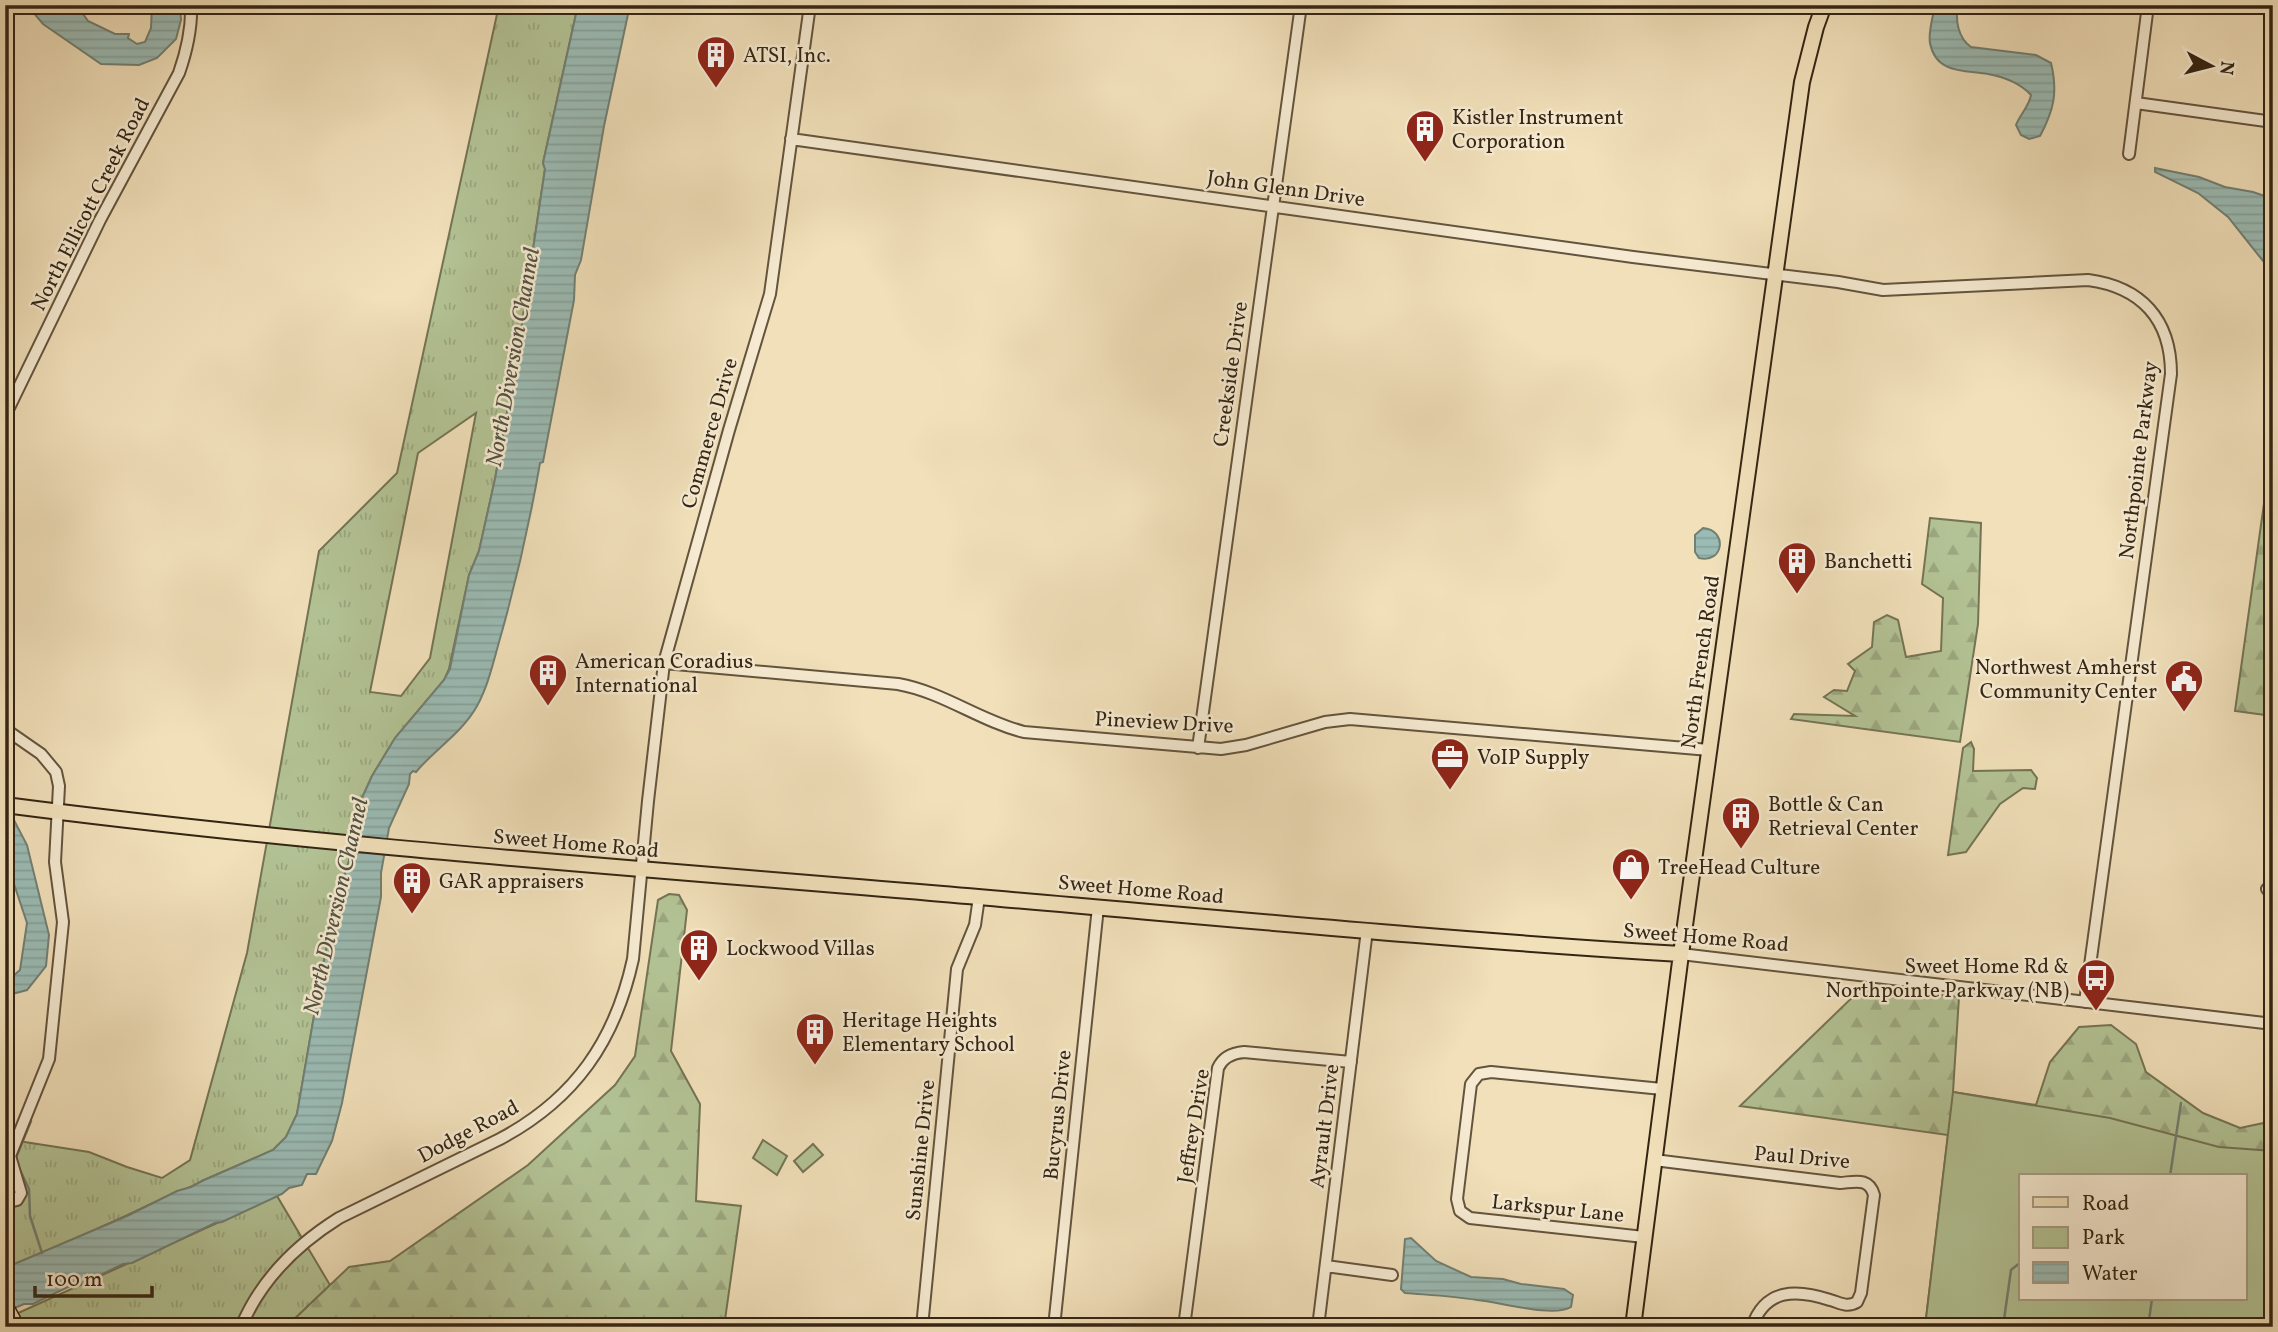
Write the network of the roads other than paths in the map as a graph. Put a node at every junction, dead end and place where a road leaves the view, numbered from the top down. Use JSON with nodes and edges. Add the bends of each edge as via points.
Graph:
{"nodes":[{"id":1,"x":191,"y":5,"type":"edge"},
{"id":2,"x":810,"y":5,"type":"edge"},
{"id":3,"x":1301,"y":5,"type":"edge"},
{"id":4,"x":1824,"y":5,"type":"edge"},
{"id":5,"x":2148,"y":5,"type":"edge"},
{"id":6,"x":2136,"y":103,"type":"junction"},
{"id":7,"x":2273,"y":122,"type":"edge"},
{"id":8,"x":791,"y":139,"type":"junction"},
{"id":9,"x":2129,"y":154,"type":"dead end"},
{"id":10,"x":1273,"y":206,"type":"junction"},
{"id":11,"x":1775,"y":273,"type":"junction"},
{"id":12,"x":5,"y":416,"type":"edge"},
{"id":13,"x":664,"y":663,"type":"junction"},
{"id":14,"x":5,"y":729,"type":"edge"},
{"id":15,"x":1198,"y":748,"type":"junction"},
{"id":16,"x":1709,"y":750,"type":"junction"},
{"id":17,"x":7,"y":805,"type":"edge"},
{"id":18,"x":58,"y":812,"type":"junction"},
{"id":19,"x":641,"y":870,"type":"junction"},
{"id":20,"x":979,"y":897,"type":"junction"},
{"id":21,"x":1098,"y":907,"type":"junction"},
{"id":22,"x":1367,"y":930,"type":"junction"},
{"id":23,"x":1681,"y":954,"type":"junction"},
{"id":24,"x":2084,"y":1002,"type":"junction"},
{"id":25,"x":2273,"y":1024,"type":"edge"},
{"id":26,"x":1351,"y":1062,"type":"junction"},
{"id":27,"x":1662,"y":1089,"type":"junction"},
{"id":28,"x":1654,"y":1160,"type":"junction"},
{"id":29,"x":7,"y":1161,"type":"edge"},
{"id":30,"x":5,"y":1203,"type":"edge"},
{"id":31,"x":1644,"y":1237,"type":"junction"},
{"id":32,"x":1326,"y":1266,"type":"junction"},
{"id":33,"x":1392,"y":1275,"type":"dead end"},
{"id":34,"x":5,"y":1307,"type":"edge"},
{"id":35,"x":16,"y":1327,"type":"edge"},
{"id":36,"x":241,"y":1327,"type":"edge"},
{"id":37,"x":922,"y":1327,"type":"edge"},
{"id":38,"x":1054,"y":1327,"type":"edge"},
{"id":39,"x":1184,"y":1327,"type":"edge"},
{"id":40,"x":1318,"y":1327,"type":"edge"},
{"id":41,"x":1633,"y":1327,"type":"edge"},
{"id":42,"x":1752,"y":1327,"type":"edge"}],
"edges":[{"from":1,"to":12,"type":"street","name":"North Ellicott Creek Road","via":[[192,22],[179,73],[106,209]]},
{"from":2,"to":8,"type":"street","name":"Commerce Drive"},
{"from":3,"to":10,"type":"street","name":"Creekside Drive"},
{"from":4,"to":11,"type":"main road","name":"North French Road","via":[[1802,82]]},
{"from":5,"to":6,"type":"street"},
{"from":6,"to":7,"type":"street"},
{"from":6,"to":9,"type":"street"},
{"from":8,"to":10,"type":"street","name":"John Glenn Drive"},
{"from":8,"to":13,"type":"street","name":"Commerce Drive","via":[[770,294]]},
{"from":10,"to":11,"type":"street","name":"John Glenn Drive"},
{"from":10,"to":15,"type":"street","name":"Creekside Drive"},
{"from":11,"to":16,"type":"main road","name":"North French Road"},
{"from":11,"to":24,"type":"street","name":"Northpointe Parkway","via":[[1882,290],[2106,283],[2137,297],[2165,333],[2172,374]]},
{"from":13,"to":15,"type":"street","name":"Pineview Drive","via":[[898,684],[1024,732]]},
{"from":13,"to":19,"type":"street","name":"Commerce Drive"},
{"from":14,"to":18,"type":"street","via":[[51,764],[59,786]]},
{"from":15,"to":16,"type":"street","name":"Pineview Drive","via":[[1234,748],[1350,719]]},
{"from":16,"to":23,"type":"main road","name":"North French Road"},
{"from":17,"to":18,"type":"main road","name":"Sweet Home Road"},
{"from":18,"to":19,"type":"main road","name":"Sweet Home Road"},
{"from":18,"to":29,"type":"street","via":[[55,862],[63,922],[49,1059]]},
{"from":19,"to":20,"type":"main road","name":"Sweet Home Road"},
{"from":19,"to":36,"type":"street","name":"Dodge Road","via":[[633,959],[621,1004],[596,1054],[574,1083],[517,1130],[318,1231],[281,1264]]},
{"from":20,"to":21,"type":"main road","name":"Sweet Home Road"},
{"from":20,"to":37,"type":"street","name":"Sunshine Drive","via":[[975,925],[957,969]]},
{"from":21,"to":22,"type":"main road","name":"Sweet Home Road"},
{"from":21,"to":38,"type":"street","name":"Bucyrus Drive"},
{"from":22,"to":23,"type":"main road","name":"Sweet Home Road"},
{"from":22,"to":26,"type":"street","name":"Ayrault Drive"},
{"from":23,"to":24,"type":"street","name":"Sweet Home Road"},
{"from":23,"to":27,"type":"main road","name":"North French Road"},
{"from":24,"to":25,"type":"street","name":"Sweet Home Road"},
{"from":26,"to":32,"type":"street","name":"Ayrault Drive"},
{"from":26,"to":39,"type":"street","name":"Jeffrey Drive","via":[[1244,1052],[1221,1063]]},
{"from":27,"to":28,"type":"main road","name":"North French Road"},
{"from":27,"to":31,"type":"street","name":"Larkspur Lane","via":[[1484,1072],[1471,1084],[1463,1148],[1458,1206],[1470,1219]]},
{"from":28,"to":31,"type":"main road","name":"North French Road"},
{"from":28,"to":42,"type":"street","name":"Paul Drive","via":[[1840,1183],[1859,1181],[1872,1190],[1857,1302],[1847,1306],[1812,1295],[1784,1294],[1769,1300]]},
{"from":29,"to":30,"type":"street","via":[[22,1193]]},
{"from":31,"to":41,"type":"main road","name":"North French Road"},
{"from":32,"to":33,"type":"street"},
{"from":32,"to":40,"type":"street","name":"Ayrault Drive"},
{"from":34,"to":35,"type":"highway"}]}
